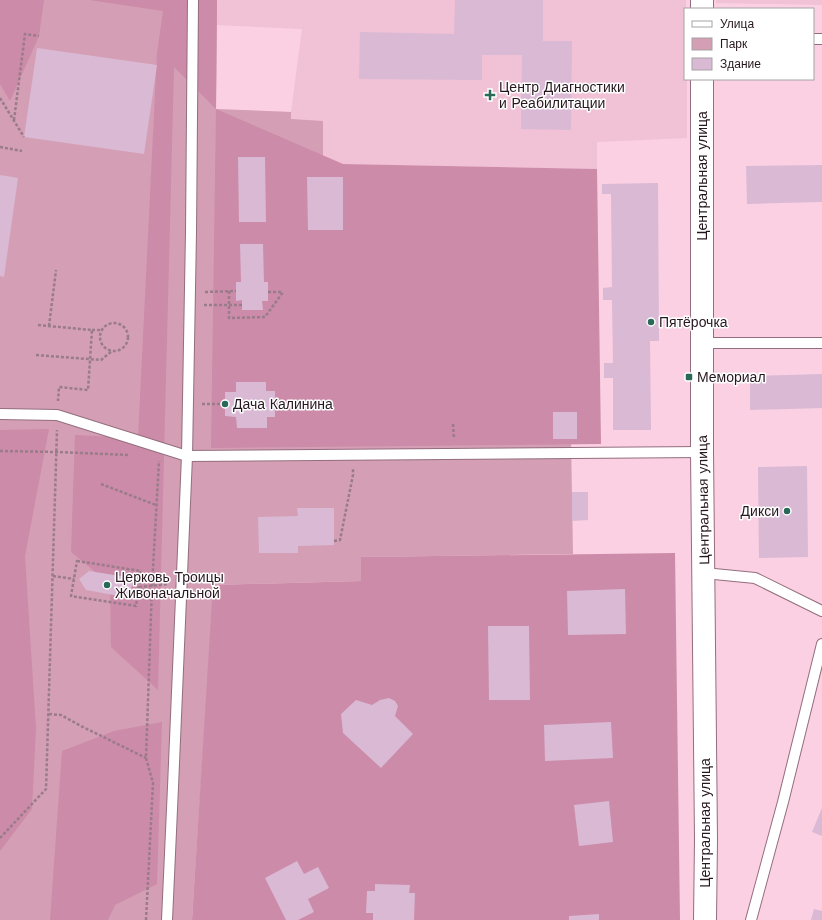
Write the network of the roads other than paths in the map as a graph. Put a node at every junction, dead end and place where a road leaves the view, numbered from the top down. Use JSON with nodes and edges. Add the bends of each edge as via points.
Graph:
{"nodes":[{"id":1,"x":193,"y":0,"type":"edge"},
{"id":2,"x":702,"y":80,"type":"edge"},
{"id":3,"x":822,"y":343,"type":"edge"},
{"id":4,"x":702,"y":344,"type":"junction"},
{"id":5,"x":0,"y":414,"type":"edge"},
{"id":6,"x":702,"y":452,"type":"junction"},
{"id":7,"x":187,"y":456,"type":"junction"},
{"id":8,"x":704,"y":573,"type":"junction"},
{"id":9,"x":822,"y":611,"type":"edge"},
{"id":10,"x":822,"y":644,"type":"edge"},
{"id":11,"x":167,"y":920,"type":"edge"},
{"id":12,"x":705,"y":920,"type":"edge"},
{"id":13,"x":751,"y":920,"type":"edge"}],
"edges":[{"from":1,"to":7,"type":"lane"},
{"from":2,"to":4,"type":"main road","name":"Центральная улица"},
{"from":3,"to":4,"type":"lane"},
{"from":4,"to":6,"type":"main road","name":"Центральная улица"},
{"from":5,"to":7,"type":"lane","via":[[57,415]]},
{"from":6,"to":7,"type":"lane"},
{"from":6,"to":8,"type":"main road","name":"Центральная улица"},
{"from":7,"to":11,"type":"lane"},
{"from":8,"to":9,"type":"lane","via":[[755,578]]},
{"from":8,"to":12,"type":"main road","name":"Центральная улица"},
{"from":10,"to":13,"type":"lane"}]}
